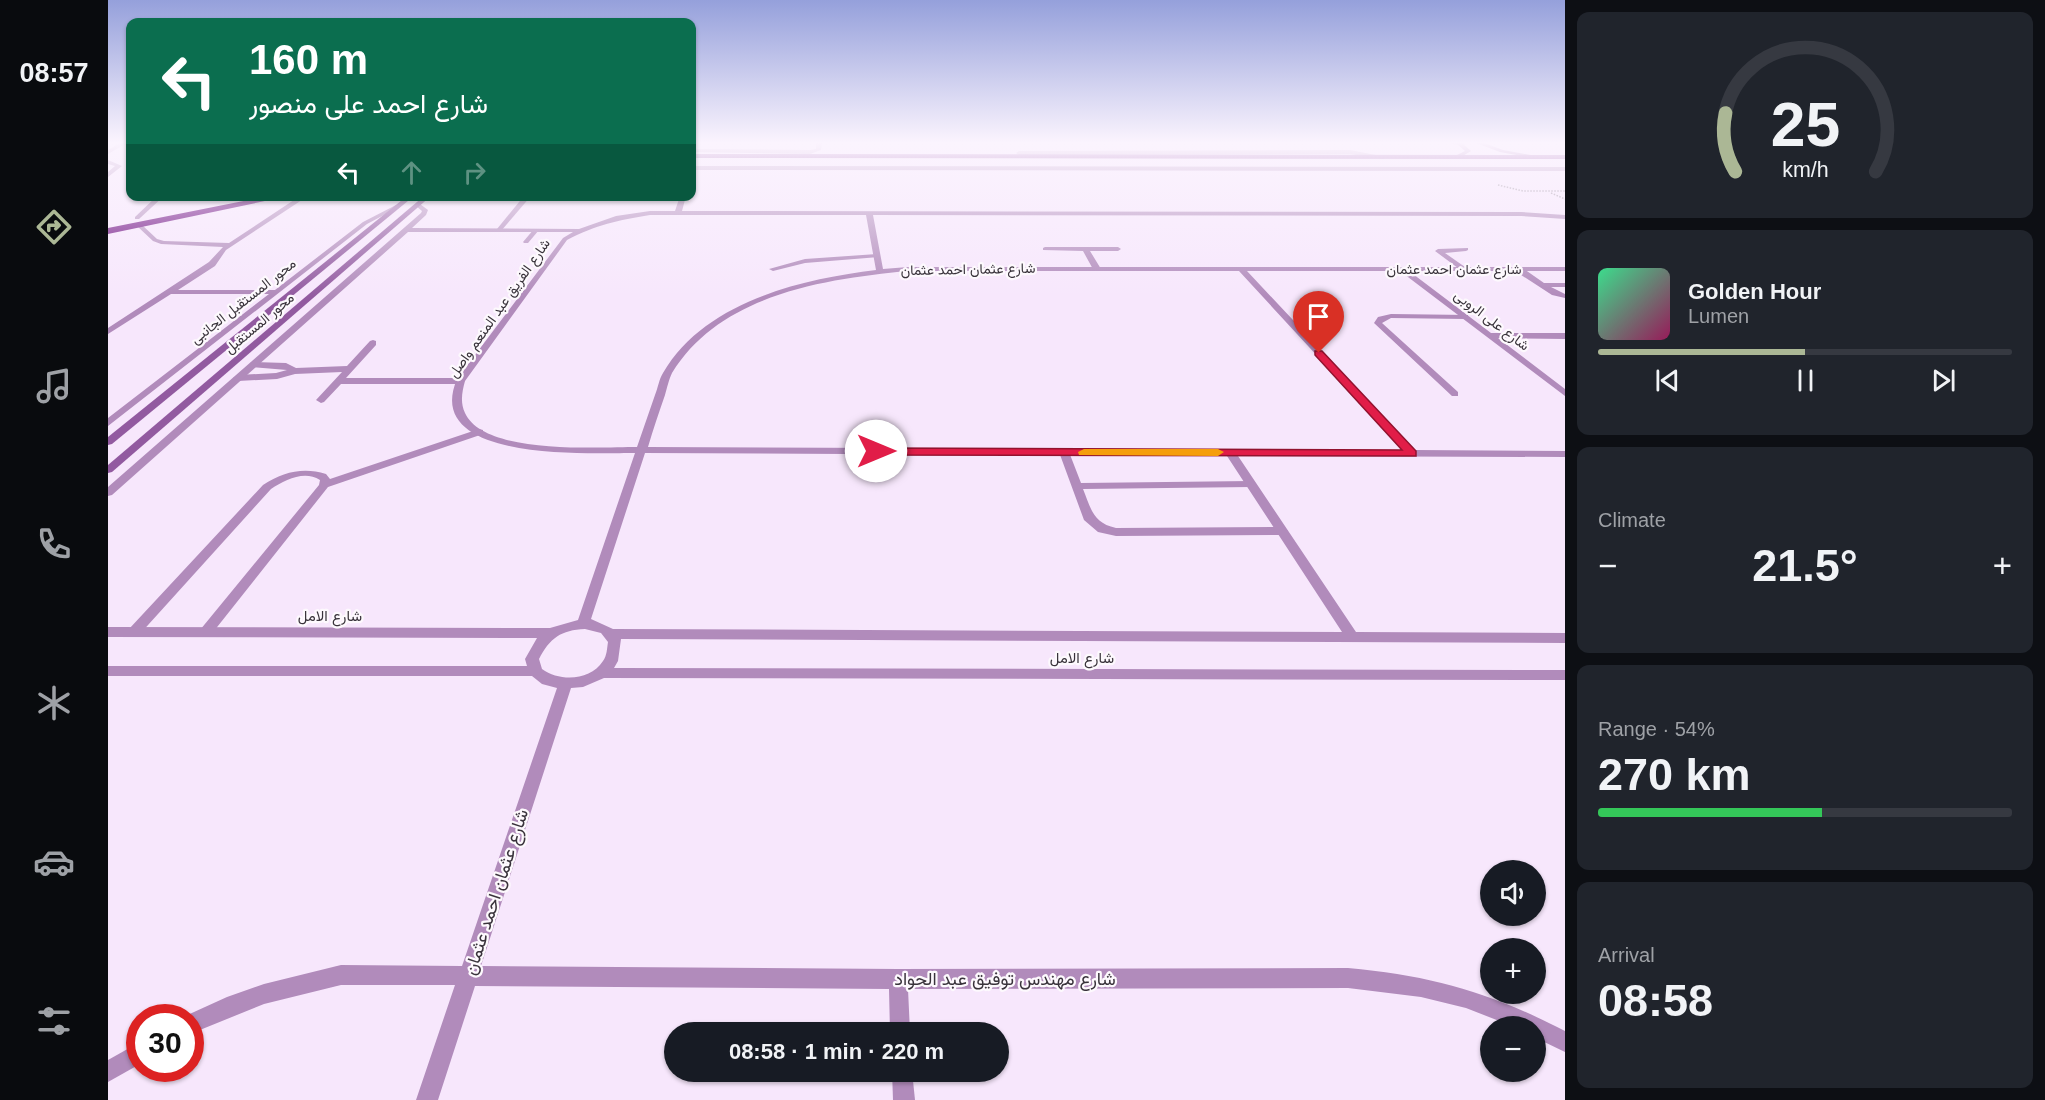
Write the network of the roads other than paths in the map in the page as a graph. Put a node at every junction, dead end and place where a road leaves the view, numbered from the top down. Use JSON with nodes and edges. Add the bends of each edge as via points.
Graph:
{"nodes":[{"id":1,"x":157,"y":201,"type":"edge"},
{"id":2,"x":228,"y":201,"type":"edge"},
{"id":3,"x":257,"y":201,"type":"edge"},
{"id":4,"x":296,"y":201,"type":"edge"},
{"id":5,"x":404,"y":201,"type":"edge"},
{"id":6,"x":422,"y":201,"type":"edge"},
{"id":7,"x":524,"y":201,"type":"edge"},
{"id":8,"x":682,"y":201,"type":"edge"},
{"id":9,"x":418,"y":205,"type":"junction"},
{"id":10,"x":398,"y":206,"type":"junction"},
{"id":11,"x":678,"y":213,"type":"junction"},
{"id":12,"x":869,"y":213,"type":"junction"},
{"id":13,"x":1565,"y":217,"type":"edge"},
{"id":14,"x":138,"y":222,"type":"junction"},
{"id":15,"x":108,"y":223,"type":"edge"},
{"id":16,"x":406,"y":230,"type":"junction"},
{"id":17,"x":499,"y":230,"type":"junction"},
{"id":18,"x":536,"y":230,"type":"junction"},
{"id":19,"x":578,"y":230,"type":"junction"},
{"id":20,"x":108,"y":231,"type":"edge"},
{"id":21,"x":526,"y":242,"type":"dead end"},
{"id":22,"x":230,"y":245,"type":"junction"},
{"id":23,"x":1045,"y":249,"type":"dead end"},
{"id":24,"x":1085,"y":249,"type":"junction"},
{"id":25,"x":1118,"y":249,"type":"dead end"},
{"id":26,"x":1466,"y":249,"type":"dead end"},
{"id":27,"x":877,"y":256,"type":"junction"},
{"id":28,"x":773,"y":269,"type":"dead end"},
{"id":29,"x":1097,"y":269,"type":"junction"},
{"id":30,"x":1241,"y":269,"type":"junction"},
{"id":31,"x":1402,"y":269,"type":"junction"},
{"id":32,"x":1462,"y":269,"type":"junction"},
{"id":33,"x":1518,"y":269,"type":"junction"},
{"id":34,"x":1565,"y":269,"type":"edge"},
{"id":35,"x":880,"y":271,"type":"junction"},
{"id":36,"x":291,"y":281,"type":"junction"},
{"id":37,"x":306,"y":281,"type":"junction"},
{"id":38,"x":1543,"y":285,"type":"junction"},
{"id":39,"x":1565,"y":285,"type":"edge"},
{"id":40,"x":169,"y":292,"type":"junction"},
{"id":41,"x":277,"y":292,"type":"junction"},
{"id":42,"x":1565,"y":296,"type":"edge"},
{"id":43,"x":1465,"y":317,"type":"junction"},
{"id":44,"x":108,"y":332,"type":"edge"},
{"id":45,"x":1490,"y":335,"type":"junction"},
{"id":46,"x":1565,"y":336,"type":"edge"},
{"id":47,"x":373,"y":343,"type":"dead end"},
{"id":48,"x":253,"y":365,"type":"junction"},
{"id":49,"x":349,"y":369,"type":"junction"},
{"id":50,"x":294,"y":371,"type":"junction"},
{"id":51,"x":238,"y":378,"type":"junction"},
{"id":52,"x":338,"y":381,"type":"junction"},
{"id":53,"x":460,"y":381,"type":"junction"},
{"id":54,"x":1565,"y":393,"type":"edge"},
{"id":55,"x":1455,"y":394,"type":"dead end"},
{"id":56,"x":321,"y":400,"type":"dead end"},
{"id":57,"x":108,"y":423,"type":"edge"},
{"id":58,"x":478,"y":432,"type":"junction"},
{"id":59,"x":108,"y":442,"type":"edge"},
{"id":60,"x":641,"y":451,"type":"junction"},
{"id":61,"x":1064,"y":452,"type":"junction"},
{"id":62,"x":1230,"y":452,"type":"junction"},
{"id":63,"x":1412,"y":453,"type":"junction"},
{"id":64,"x":1565,"y":454,"type":"edge"},
{"id":65,"x":108,"y":470,"type":"edge"},
{"id":66,"x":1251,"y":484,"type":"junction"},
{"id":67,"x":324,"y":485,"type":"junction"},
{"id":68,"x":1077,"y":486,"type":"junction"},
{"id":69,"x":108,"y":493,"type":"edge"},
{"id":70,"x":1282,"y":531,"type":"junction"},
{"id":71,"x":583,"y":624,"type":"junction"},
{"id":72,"x":108,"y":632,"type":"edge"},
{"id":73,"x":134,"y":632,"type":"junction"},
{"id":74,"x":205,"y":633,"type":"junction"},
{"id":75,"x":552,"y":633,"type":"junction"},
{"id":76,"x":611,"y":634,"type":"junction"},
{"id":77,"x":1352,"y":637,"type":"junction"},
{"id":78,"x":1565,"y":638,"type":"edge"},
{"id":79,"x":108,"y":671,"type":"edge"},
{"id":80,"x":535,"y":671,"type":"junction"},
{"id":81,"x":600,"y":674,"type":"junction"},
{"id":82,"x":1565,"y":675,"type":"edge"},
{"id":83,"x":565,"y":685,"type":"junction"},
{"id":84,"x":468,"y":976,"type":"junction"},
{"id":85,"x":898,"y":979,"type":"junction"},
{"id":86,"x":1509,"y":1016,"type":"edge"},
{"id":87,"x":204,"y":1017,"type":"edge"},
{"id":88,"x":900,"y":1022,"type":"edge"},
{"id":89,"x":1546,"y":1032,"type":"edge"},
{"id":90,"x":1565,"y":1042,"type":"edge"},
{"id":91,"x":126,"y":1061,"type":"edge"},
{"id":92,"x":108,"y":1072,"type":"edge"},
{"id":93,"x":903,"y":1082,"type":"edge"},
{"id":94,"x":427,"y":1100,"type":"edge"},
{"id":95,"x":904,"y":1100,"type":"edge"}],
"edges":[{"from":1,"to":14,"type":"street"},
{"from":2,"to":14,"type":"highway"},
{"from":3,"to":14,"type":"highway"},
{"from":4,"to":22,"type":"street"},
{"from":5,"to":10,"type":"street","name":"محور المستقبل"},
{"from":6,"to":9,"type":"street","name":"محور المستقبل"},
{"from":7,"to":17,"type":"street"},
{"from":8,"to":11,"type":"street"},
{"from":9,"to":16,"type":"street","via":[[426,213]]},
{"from":9,"to":65,"type":"street","name":"محور المستقبل"},
{"from":10,"to":36,"type":"street","name":"محور المستقبل الجانبى","via":[[365,223]]},
{"from":10,"to":37,"type":"street","name":"محور المستقبل"},
{"from":11,"to":12,"type":"street","name":"شارع الفريق عبد المنعم واصل"},
{"from":11,"to":19,"type":"street","name":"شارع الفريق عبد المنعم واصل","via":[[627,216]]},
{"from":12,"to":13,"type":"street","name":"شارع الفريق عبد المنعم واصل"},
{"from":12,"to":27,"type":"street"},
{"from":14,"to":15,"type":"highway"},
{"from":14,"to":20,"type":"highway"},
{"from":14,"to":22,"type":"street","via":[[154,240],[163,243]]},
{"from":16,"to":17,"type":"street"},
{"from":16,"to":48,"type":"street"},
{"from":17,"to":18,"type":"street"},
{"from":18,"to":19,"type":"street"},
{"from":18,"to":21,"type":"street"},
{"from":19,"to":53,"type":"street","name":"شارع الفريق عبد المنعم واصل","via":[[560,243]]},
{"from":22,"to":40,"type":"street","via":[[212,264]]},
{"from":23,"to":24,"type":"street"},
{"from":24,"to":25,"type":"street"},
{"from":24,"to":29,"type":"street"},
{"from":26,"to":32,"type":"street","via":[[1438,251]]},
{"from":27,"to":28,"type":"street","via":[[814,260]]},
{"from":27,"to":35,"type":"street"},
{"from":29,"to":30,"type":"street","name":"شارع عثمان احمد عثمان"},
{"from":29,"to":35,"type":"street","name":"شارع عثمان احمد عثمان"},
{"from":30,"to":31,"type":"street","name":"شارع عثمان احمد عثمان"},
{"from":30,"to":63,"type":"street"},
{"from":31,"to":32,"type":"street","name":"شارع عثمان احمد عثمان"},
{"from":31,"to":43,"type":"street","name":"شارع على الروبى"},
{"from":32,"to":33,"type":"street","name":"شارع عثمان احمد عثمان"},
{"from":33,"to":34,"type":"street","name":"شارع عثمان احمد عثمان"},
{"from":33,"to":38,"type":"street"},
{"from":35,"to":60,"type":"street","name":"شارع عثمان احمد عثمان","via":[[774,294],[710,327],[692,341],[667,374]]},
{"from":36,"to":37,"type":"street"},
{"from":36,"to":41,"type":"street","name":"محور المستقبل الجانبى"},
{"from":37,"to":59,"type":"street","name":"محور المستقبل"},
{"from":38,"to":39,"type":"street"},
{"from":38,"to":42,"type":"street"},
{"from":40,"to":41,"type":"street"},
{"from":40,"to":44,"type":"street"},
{"from":41,"to":57,"type":"street","name":"محور المستقبل الجانبى"},
{"from":43,"to":45,"type":"street","name":"شارع على الروبى"},
{"from":43,"to":55,"type":"street","via":[[1391,316],[1378,323]]},
{"from":45,"to":46,"type":"street"},
{"from":45,"to":54,"type":"street","name":"شارع على الروبى"},
{"from":47,"to":49,"type":"street"},
{"from":48,"to":50,"type":"street","via":[[286,366]]},
{"from":48,"to":51,"type":"street"},
{"from":49,"to":50,"type":"street"},
{"from":49,"to":52,"type":"street"},
{"from":50,"to":51,"type":"street"},
{"from":51,"to":69,"type":"street"},
{"from":52,"to":53,"type":"street"},
{"from":52,"to":56,"type":"street"},
{"from":53,"to":58,"type":"street","name":"شارع الفريق عبد المنعم واصل","via":[[456,392],[459,413]]},
{"from":58,"to":60,"type":"street","name":"شارع الفريق عبد المنعم واصل","via":[[510,445],[530,448]]},
{"from":58,"to":67,"type":"street"},
{"from":60,"to":61,"type":"street","name":"شارع الفريق عبد المنعم واصل"},
{"from":60,"to":71,"type":"street","name":"شارع عثمان احمد عثمان"},
{"from":61,"to":62,"type":"street","name":"شارع الفريق عبد المنعم واصل"},
{"from":61,"to":68,"type":"street"},
{"from":62,"to":63,"type":"street","name":"شارع الفريق عبد المنعم واصل"},
{"from":62,"to":66,"type":"street"},
{"from":63,"to":64,"type":"street","name":"شارع الفريق عبد المنعم واصل"},
{"from":66,"to":68,"type":"street"},
{"from":66,"to":70,"type":"street"},
{"from":67,"to":73,"type":"street","via":[[322,476],[306,472],[267,487]]},
{"from":67,"to":74,"type":"street"},
{"from":68,"to":70,"type":"street","via":[[1088,517],[1109,531]]},
{"from":70,"to":77,"type":"street"},
{"from":71,"to":75,"type":"street"},
{"from":71,"to":76,"type":"street","via":[[600,626]]},
{"from":72,"to":73,"type":"street","name":"شارع الامل"},
{"from":73,"to":74,"type":"street","name":"شارع الامل"},
{"from":74,"to":75,"type":"street","name":"شارع الامل"},
{"from":75,"to":80,"type":"street","via":[[534,655]]},
{"from":76,"to":77,"type":"street","name":"شارع الامل"},
{"from":76,"to":81,"type":"street","via":[[616,649]]},
{"from":77,"to":78,"type":"street","name":"شارع الامل"},
{"from":79,"to":80,"type":"street"},
{"from":80,"to":83,"type":"street","via":[[552,683]]},
{"from":81,"to":82,"type":"street","name":"شارع الامل"},
{"from":81,"to":83,"type":"street"},
{"from":83,"to":84,"type":"street","name":"شارع عثمان احمد عثمان"},
{"from":84,"to":85,"type":"street","name":"شارع مهندس توفيق عبد الحواد"},
{"from":84,"to":87,"type":"street","name":"شارع مهندس توفيق عبد الحواد","via":[[341,975],[286,986]]},
{"from":84,"to":94,"type":"street","name":"شارع عثمان احمد عثمان"},
{"from":85,"to":86,"type":"street","name":"شارع مهندس توفيق عبد الحواد","via":[[1348,978],[1400,982],[1460,995]]},
{"from":85,"to":88,"type":"street"},
{"from":89,"to":90,"type":"street","name":"شارع مهندس توفيق عبد الحواد"},
{"from":91,"to":92,"type":"street"},
{"from":93,"to":95,"type":"street"}]}
